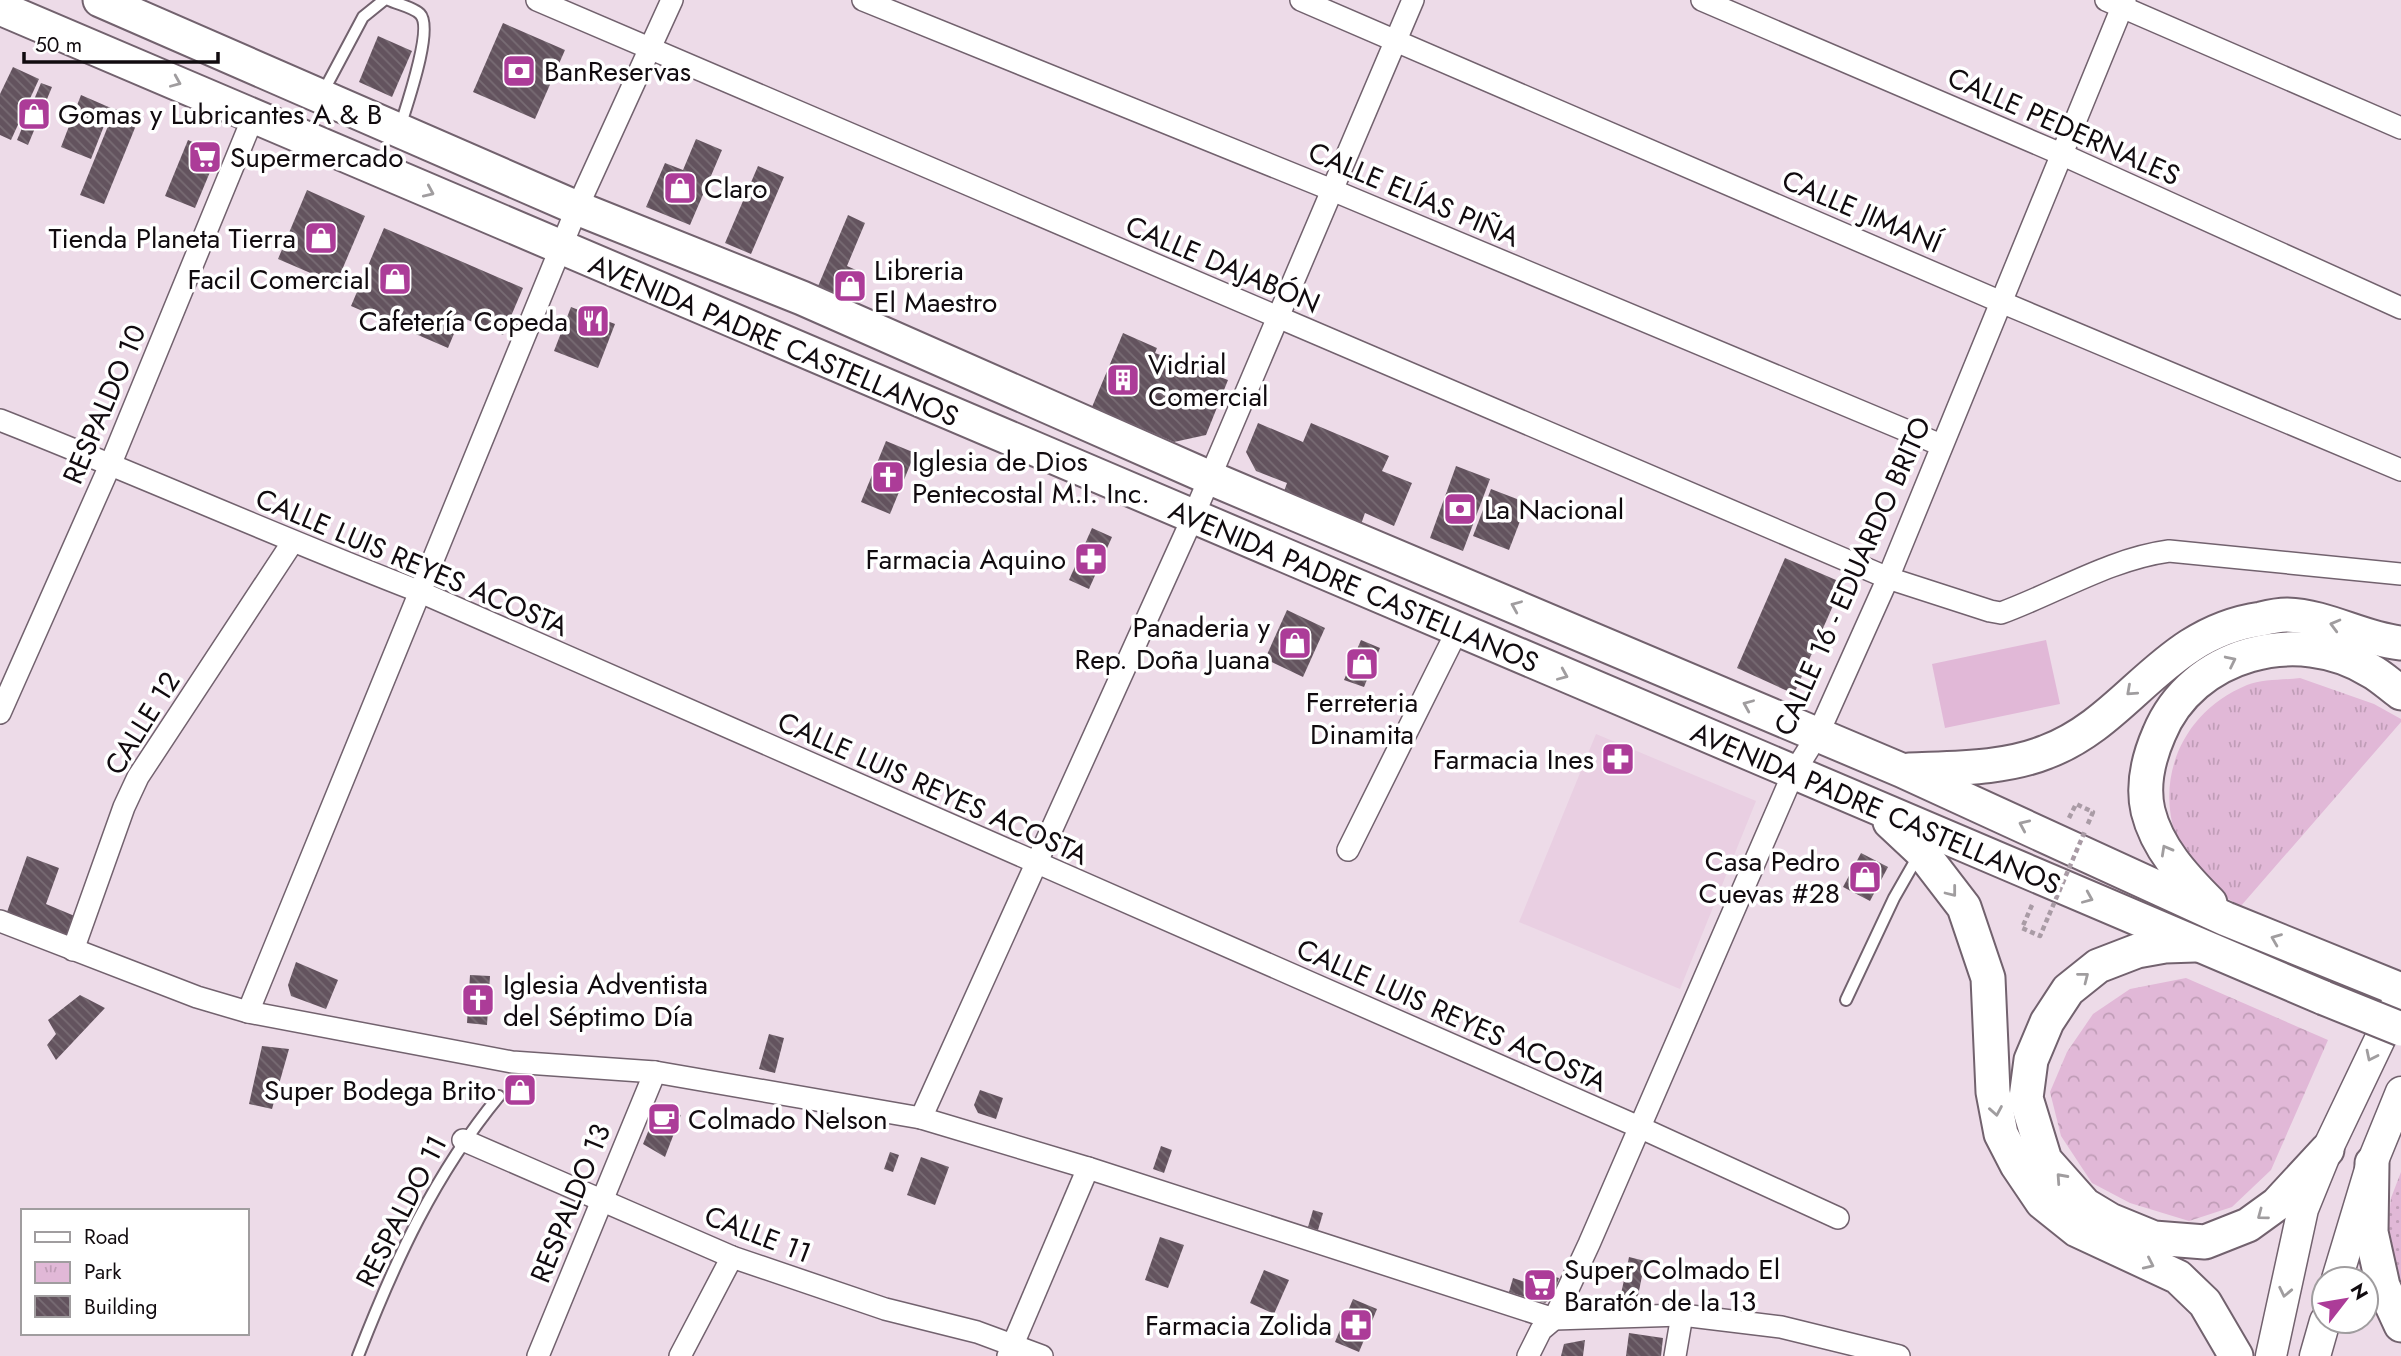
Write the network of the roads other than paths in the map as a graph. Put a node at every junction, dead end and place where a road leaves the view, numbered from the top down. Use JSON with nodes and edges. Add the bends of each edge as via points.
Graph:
{"nodes":[{"id":1,"x":100,"y":0,"type":"edge"},
{"id":2,"x":387,"y":0,"type":"edge"},
{"id":3,"x":537,"y":0,"type":"edge"},
{"id":4,"x":672,"y":0,"type":"edge"},
{"id":5,"x":863,"y":0,"type":"edge"},
{"id":6,"x":1301,"y":0,"type":"edge"},
{"id":7,"x":1413,"y":0,"type":"edge"},
{"id":8,"x":1702,"y":0,"type":"edge"},
{"id":9,"x":2118,"y":2,"type":"edge"},
{"id":10,"x":0,"y":8,"type":"edge"},
{"id":11,"x":1396,"y":40,"type":"junction"},
{"id":12,"x":648,"y":48,"type":"junction"},
{"id":13,"x":321,"y":97,"type":"junction"},
{"id":14,"x":254,"y":115,"type":"junction"},
{"id":15,"x":2401,"y":128,"type":"edge"},
{"id":16,"x":399,"y":131,"type":"junction"},
{"id":17,"x":2061,"y":154,"type":"junction"},
{"id":18,"x":1332,"y":190,"type":"junction"},
{"id":19,"x":578,"y":208,"type":"junction"},
{"id":20,"x":562,"y":250,"type":"junction"},
{"id":21,"x":2001,"y":302,"type":"junction"},
{"id":22,"x":2401,"y":308,"type":"edge"},
{"id":23,"x":1278,"y":318,"type":"junction"},
{"id":24,"x":0,"y":420,"type":"edge"},
{"id":25,"x":1941,"y":445,"type":"junction"},
{"id":26,"x":111,"y":463,"type":"junction"},
{"id":27,"x":2401,"y":470,"type":"edge"},
{"id":28,"x":1208,"y":477,"type":"junction"},
{"id":29,"x":1193,"y":517,"type":"junction"},
{"id":30,"x":292,"y":543,"type":"junction"},
{"id":31,"x":2401,"y":574,"type":"edge"},
{"id":32,"x":1888,"y":578,"type":"junction"},
{"id":33,"x":418,"y":592,"type":"junction"},
{"id":34,"x":1458,"y":629,"type":"junction"},
{"id":35,"x":2401,"y":643,"type":"edge"},
{"id":36,"x":2401,"y":693,"type":"edge"},
{"id":37,"x":0,"y":713,"type":"edge"},
{"id":38,"x":1818,"y":734,"type":"junction"},
{"id":39,"x":1901,"y":770,"type":"junction"},
{"id":40,"x":1793,"y":774,"type":"junction"},
{"id":41,"x":1872,"y":806,"type":"junction"},
{"id":42,"x":1348,"y":850,"type":"dead end"},
{"id":43,"x":1921,"y":851,"type":"junction"},
{"id":44,"x":1034,"y":863,"type":"junction"},
{"id":45,"x":2226,"y":919,"type":"junction"},
{"id":46,"x":0,"y":920,"type":"edge"},
{"id":47,"x":2200,"y":945,"type":"junction"},
{"id":48,"x":72,"y":950,"type":"junction"},
{"id":49,"x":2401,"y":992,"type":"edge"},
{"id":50,"x":1846,"y":1000,"type":"dead end"},
{"id":51,"x":248,"y":1012,"type":"junction"},
{"id":52,"x":2401,"y":1029,"type":"edge"},
{"id":53,"x":655,"y":1072,"type":"junction"},
{"id":54,"x":2401,"y":1092,"type":"edge"},
{"id":55,"x":499,"y":1096,"type":"dead end"},
{"id":56,"x":921,"y":1118,"type":"junction"},
{"id":57,"x":1639,"y":1127,"type":"junction"},
{"id":58,"x":463,"y":1140,"type":"junction"},
{"id":59,"x":2327,"y":1150,"type":"junction"},
{"id":60,"x":2372,"y":1163,"type":"junction"},
{"id":61,"x":1088,"y":1168,"type":"junction"},
{"id":62,"x":601,"y":1200,"type":"junction"},
{"id":63,"x":1838,"y":1218,"type":"dead end"},
{"id":64,"x":732,"y":1257,"type":"junction"},
{"id":65,"x":2341,"y":1265,"type":"edge"},
{"id":66,"x":1682,"y":1315,"type":"junction"},
{"id":67,"x":1553,"y":1319,"type":"junction"},
{"id":68,"x":2401,"y":1325,"type":"edge"},
{"id":69,"x":2321,"y":1335,"type":"edge"},
{"id":70,"x":1011,"y":1350,"type":"edge"},
{"id":71,"x":358,"y":1356,"type":"edge"},
{"id":72,"x":538,"y":1356,"type":"edge"},
{"id":73,"x":680,"y":1356,"type":"edge"},
{"id":74,"x":1042,"y":1356,"type":"edge"},
{"id":75,"x":1528,"y":1356,"type":"edge"},
{"id":76,"x":1675,"y":1356,"type":"edge"},
{"id":77,"x":1899,"y":1356,"type":"edge"},
{"id":78,"x":2236,"y":1356,"type":"edge"},
{"id":79,"x":2271,"y":1356,"type":"edge"},
{"id":80,"x":2315,"y":1356,"type":"edge"}],
"edges":[{"from":1,"to":13,"type":"main road","name":"AVENIDA PADRE CASTELLANOS"},
{"from":2,"to":13,"type":"lane","via":[[363,18]]},
{"from":2,"to":16,"type":"lane","via":[[419,14],[424,23]]},
{"from":3,"to":12,"type":"street","name":"CALLE DAJABÓN"},
{"from":4,"to":12,"type":"street"},
{"from":5,"to":18,"type":"street","name":"CALLE ELÍAS PIÑA"},
{"from":6,"to":11,"type":"street","name":"CALLE JIMANÍ"},
{"from":7,"to":11,"type":"street"},
{"from":8,"to":17,"type":"street","name":"CALLE PEDERNALES"},
{"from":9,"to":15,"type":"street"},
{"from":9,"to":17,"type":"street","name":"CALLE 16 - EDUARDO BRITO"},
{"from":10,"to":14,"type":"main road","name":"AVENIDA PADRE CASTELLANOS","one_way":true},
{"from":11,"to":18,"type":"street"},
{"from":11,"to":21,"type":"street","name":"CALLE JIMANÍ"},
{"from":12,"to":19,"type":"street"},
{"from":12,"to":23,"type":"street","name":"CALLE DAJABÓN"},
{"from":13,"to":16,"type":"main road","name":"AVENIDA PADRE CASTELLANOS"},
{"from":14,"to":20,"type":"main road","name":"AVENIDA PADRE CASTELLANOS","one_way":true},
{"from":14,"to":26,"type":"street","name":"RESPALDO 10"},
{"from":16,"to":19,"type":"main road","name":"AVENIDA PADRE CASTELLANOS"},
{"from":17,"to":21,"type":"street","name":"CALLE 16 - EDUARDO BRITO"},
{"from":17,"to":22,"type":"street","name":"CALLE PEDERNALES"},
{"from":18,"to":23,"type":"street"},
{"from":18,"to":25,"type":"street","name":"CALLE ELÍAS PIÑA"},
{"from":19,"to":20,"type":"street"},
{"from":19,"to":28,"type":"main road","name":"AVENIDA PADRE CASTELLANOS","via":[[802,298]]},
{"from":20,"to":29,"type":"main road","name":"AVENIDA PADRE CASTELLANOS"},
{"from":20,"to":33,"type":"street"},
{"from":21,"to":25,"type":"street","name":"CALLE 16 - EDUARDO BRITO"},
{"from":21,"to":27,"type":"street","name":"CALLE JIMANÍ"},
{"from":23,"to":28,"type":"street"},
{"from":23,"to":32,"type":"street","name":"CALLE DAJABÓN"},
{"from":24,"to":26,"type":"street","name":"CALLE LUIS REYES ACOSTA"},
{"from":25,"to":32,"type":"street","name":"CALLE 16 - EDUARDO BRITO"},
{"from":26,"to":30,"type":"street","name":"CALLE LUIS REYES ACOSTA"},
{"from":26,"to":37,"type":"street","name":"RESPALDO 10"},
{"from":28,"to":29,"type":"street"},
{"from":38,"to":28,"type":"main road","name":"AVENIDA PADRE CASTELLANOS","one_way":true},
{"from":29,"to":34,"type":"main road","name":"AVENIDA PADRE CASTELLANOS"},
{"from":29,"to":44,"type":"street"},
{"from":30,"to":33,"type":"street","name":"CALLE LUIS REYES ACOSTA"},
{"from":30,"to":48,"type":"street","name":"CALLE 12","via":[[138,777]]},
{"from":31,"to":32,"type":"street","name":"CALLE DAJABÓN","via":[[2169,551],[2136,558],[2001,612]]},
{"from":32,"to":38,"type":"street","name":"CALLE 16 - EDUARDO BRITO"},
{"from":33,"to":44,"type":"street","name":"CALLE LUIS REYES ACOSTA"},
{"from":33,"to":51,"type":"street"},
{"from":34,"to":40,"type":"main road","name":"AVENIDA PADRE CASTELLANOS","one_way":true},
{"from":34,"to":42,"type":"street"},
{"from":35,"to":39,"type":"main road","one_way":true,"via":[[2287,615],[2236,622],[2190,644],[2089,730],[2046,753],[1984,766]]},
{"from":45,"to":36,"type":"main road","one_way":true,"via":[[2178,870],[2147,811],[2147,761],[2165,718],[2197,680],[2235,657],[2265,652],[2299,649],[2336,656],[2370,670]]},
{"from":38,"to":39,"type":"main road","name":"AVENIDA PADRE CASTELLANOS"},
{"from":38,"to":40,"type":"street","name":"CALLE 16 - EDUARDO BRITO"},
{"from":45,"to":39,"type":"main road","name":"AVENIDA PADRE CASTELLANOS","one_way":true},
{"from":40,"to":41,"type":"main road","name":"AVENIDA PADRE CASTELLANOS"},
{"from":40,"to":57,"type":"street","name":"CALLE 16 - EDUARDO BRITO"},
{"from":41,"to":43,"type":"main road"},
{"from":41,"to":47,"type":"main road","name":"AVENIDA PADRE CASTELLANOS","one_way":true},
{"from":43,"to":50,"type":"lane"},
{"from":43,"to":78,"type":"main road","one_way":true,"via":[[1964,906],[1988,978],[1993,1092],[2001,1134],[2017,1165],[2042,1202],[2077,1230],[2178,1277],[2205,1303]]},
{"from":44,"to":56,"type":"street"},
{"from":44,"to":57,"type":"street","name":"CALLE LUIS REYES ACOSTA"},
{"from":49,"to":45,"type":"main road","name":"AVENIDA PADRE CASTELLANOS","one_way":true},
{"from":46,"to":48,"type":"street"},
{"from":47,"to":52,"type":"main road","name":"AVENIDA PADRE CASTELLANOS","bridge":true},
{"from":59,"to":47,"type":"main road","one_way":true,"via":[[2277,1204],[2248,1225],[2205,1242],[2154,1238],[2110,1220],[2085,1205],[2045,1160],[2026,1098],[2031,1060],[2068,989],[2098,966],[2137,951]]},
{"from":48,"to":51,"type":"street"},
{"from":49,"to":59,"type":"main road","one_way":true},
{"from":51,"to":53,"type":"street","via":[[512,1062]]},
{"from":53,"to":56,"type":"street"},
{"from":53,"to":62,"type":"street","name":"RESPALDO 13"},
{"from":54,"to":60,"type":"main road"},
{"from":55,"to":58,"type":"lane","name":"RESPALDO 11"},
{"from":56,"to":61,"type":"street"},
{"from":57,"to":63,"type":"street","name":"CALLE LUIS REYES ACOSTA"},
{"from":57,"to":67,"type":"street","name":"CALLE 16 - EDUARDO BRITO"},
{"from":58,"to":62,"type":"street","name":"CALLE 11"},
{"from":58,"to":71,"type":"lane","name":"RESPALDO 11","via":[[411,1231]]},
{"from":59,"to":79,"type":"main road","one_way":true,"via":[[2303,1209]]},
{"from":60,"to":65,"type":"main road"},
{"from":60,"to":68,"type":"main road","via":[[2371,1232],[2383,1286]]},
{"from":61,"to":67,"type":"street"},
{"from":61,"to":70,"type":"street"},
{"from":62,"to":64,"type":"street","name":"CALLE 11"},
{"from":62,"to":72,"type":"street","name":"RESPALDO 13"},
{"from":64,"to":70,"type":"street","name":"CALLE 11"},
{"from":64,"to":73,"type":"street"},
{"from":66,"to":67,"type":"street"},
{"from":66,"to":76,"type":"street"},
{"from":66,"to":77,"type":"street","via":[[1781,1327]]},
{"from":67,"to":75,"type":"street","name":"CALLE 16 - EDUARDO BRITO"},
{"from":69,"to":80,"type":"main road"},
{"from":70,"to":74,"type":"street","name":"CALLE 11"}]}
